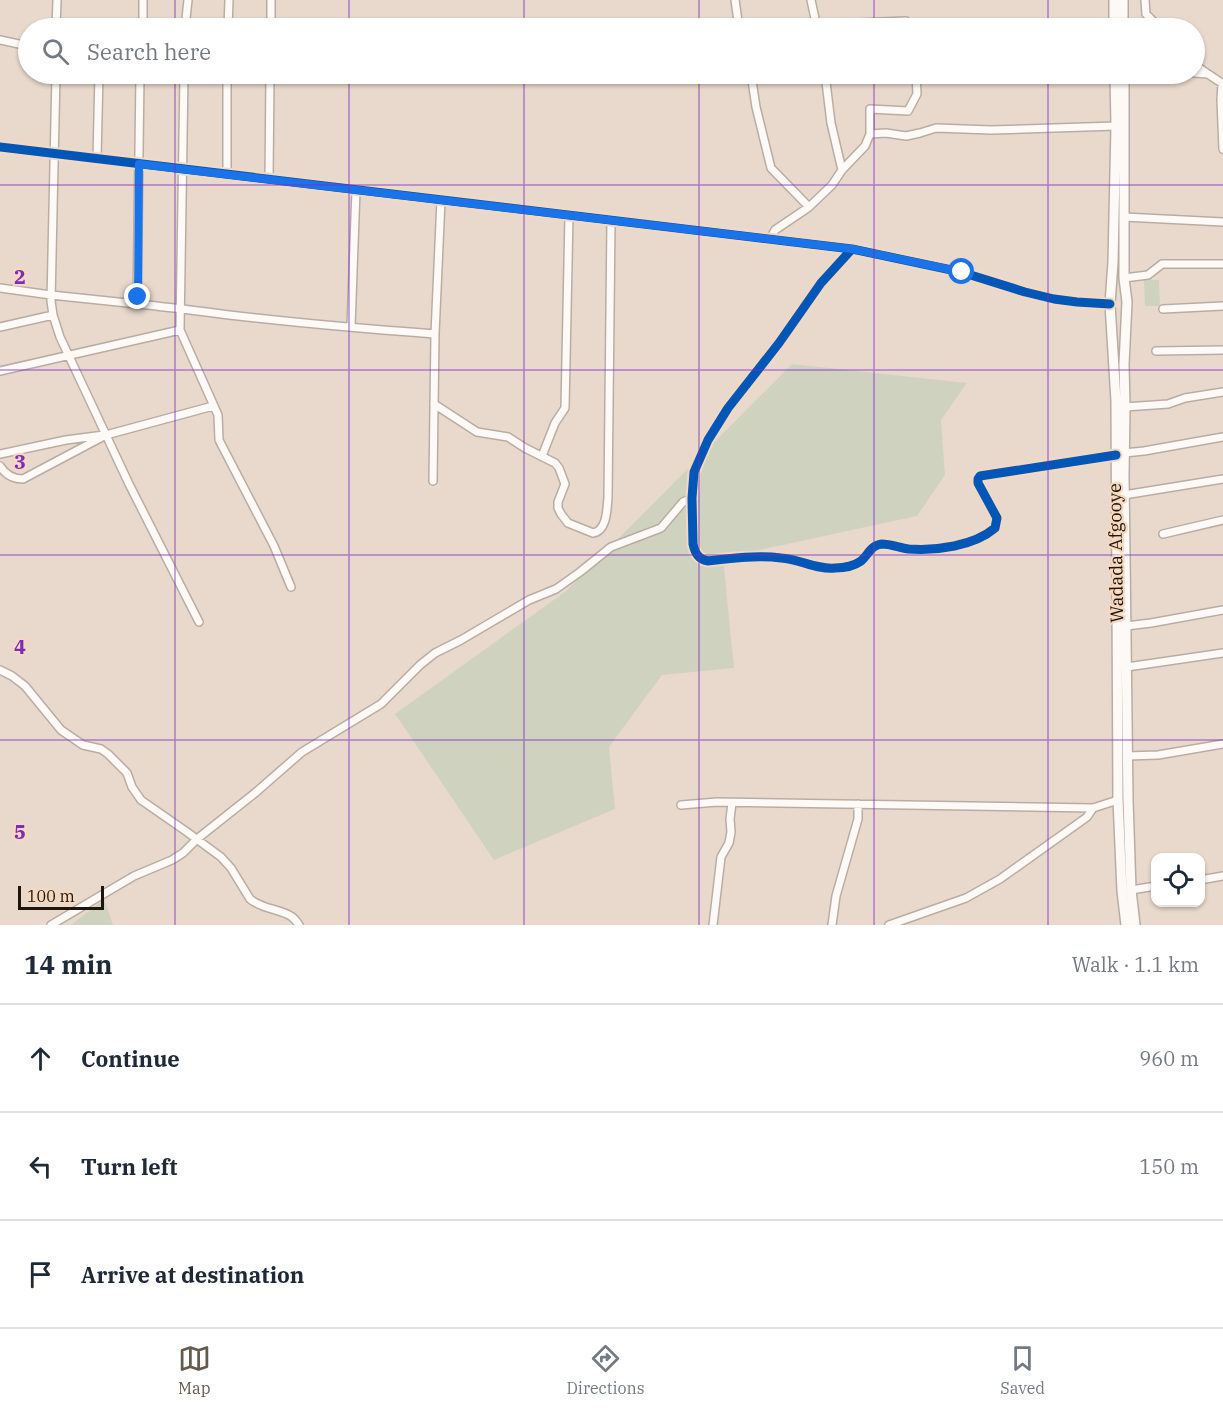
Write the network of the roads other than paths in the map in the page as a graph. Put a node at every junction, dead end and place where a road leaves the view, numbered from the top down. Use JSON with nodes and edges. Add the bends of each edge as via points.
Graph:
{"nodes":[{"id":1,"x":57,"y":0,"type":"edge"},
{"id":2,"x":143,"y":0,"type":"edge"},
{"id":3,"x":188,"y":0,"type":"edge"},
{"id":4,"x":229,"y":0,"type":"edge"},
{"id":5,"x":272,"y":0,"type":"edge"},
{"id":6,"x":735,"y":0,"type":"edge"},
{"id":7,"x":811,"y":0,"type":"edge"},
{"id":8,"x":1114,"y":0,"type":"edge"},
{"id":9,"x":1123,"y":0,"type":"edge"},
{"id":10,"x":1145,"y":0,"type":"edge"},
{"id":11,"x":56,"y":18,"type":"edge"},
{"id":12,"x":143,"y":18,"type":"edge"},
{"id":13,"x":186,"y":18,"type":"edge"},
{"id":14,"x":228,"y":18,"type":"edge"},
{"id":15,"x":271,"y":18,"type":"edge"},
{"id":16,"x":738,"y":18,"type":"edge"},
{"id":17,"x":814,"y":18,"type":"edge"},
{"id":18,"x":1114,"y":18,"type":"edge"},
{"id":19,"x":1123,"y":18,"type":"edge"},
{"id":20,"x":1150,"y":18,"type":"edge"},
{"id":21,"x":0,"y":40,"type":"edge"},
{"id":22,"x":18,"y":44,"type":"edge"},
{"id":23,"x":1205,"y":72,"type":"edge"},
{"id":24,"x":1205,"y":74,"type":"edge"},
{"id":25,"x":1208,"y":74,"type":"junction"},
{"id":26,"x":56,"y":84,"type":"edge"},
{"id":27,"x":99,"y":84,"type":"edge"},
{"id":28,"x":140,"y":84,"type":"edge"},
{"id":29,"x":184,"y":84,"type":"edge"},
{"id":30,"x":227,"y":84,"type":"edge"},
{"id":31,"x":270,"y":84,"type":"edge"},
{"id":32,"x":753,"y":84,"type":"edge"},
{"id":33,"x":826,"y":84,"type":"edge"},
{"id":34,"x":916,"y":84,"type":"edge"},
{"id":35,"x":1115,"y":84,"type":"edge"},
{"id":36,"x":1124,"y":84,"type":"edge"},
{"id":37,"x":1222,"y":84,"type":"edge"},
{"id":38,"x":1116,"y":126,"type":"junction"},
{"id":39,"x":870,"y":134,"type":"junction"},
{"id":40,"x":0,"y":147,"type":"edge"},
{"id":41,"x":1223,"y":149,"type":"edge"},
{"id":42,"x":55,"y":153,"type":"junction"},
{"id":43,"x":97,"y":159,"type":"junction"},
{"id":44,"x":139,"y":164,"type":"junction"},
{"id":45,"x":182,"y":169,"type":"junction"},
{"id":46,"x":842,"y":170,"type":"junction"},
{"id":47,"x":227,"y":174,"type":"junction"},
{"id":48,"x":269,"y":179,"type":"junction"},
{"id":49,"x":356,"y":190,"type":"junction"},
{"id":50,"x":441,"y":200,"type":"junction"},
{"id":51,"x":809,"y":207,"type":"junction"},
{"id":52,"x":569,"y":215,"type":"junction"},
{"id":53,"x":1124,"y":217,"type":"junction"},
{"id":54,"x":611,"y":220,"type":"junction"},
{"id":55,"x":1223,"y":222,"type":"edge"},
{"id":56,"x":770,"y":239,"type":"junction"},
{"id":57,"x":852,"y":249,"type":"junction"},
{"id":58,"x":1223,"y":264,"type":"edge"},
{"id":59,"x":1124,"y":279,"type":"junction"},
{"id":60,"x":0,"y":288,"type":"edge"},
{"id":61,"x":51,"y":295,"type":"junction"},
{"id":62,"x":1126,"y":297,"type":"junction"},
{"id":63,"x":137,"y":304,"type":"junction"},
{"id":64,"x":1111,"y":304,"type":"junction"},
{"id":65,"x":1223,"y":306,"type":"edge"},
{"id":66,"x":181,"y":308,"type":"junction"},
{"id":67,"x":1163,"y":309,"type":"dead end"},
{"id":68,"x":1127,"y":311,"type":"junction"},
{"id":69,"x":53,"y":315,"type":"junction"},
{"id":70,"x":0,"y":327,"type":"edge"},
{"id":71,"x":351,"y":327,"type":"junction"},
{"id":72,"x":180,"y":330,"type":"junction"},
{"id":73,"x":435,"y":334,"type":"junction"},
{"id":74,"x":1223,"y":350,"type":"edge"},
{"id":75,"x":1156,"y":351,"type":"dead end"},
{"id":76,"x":69,"y":354,"type":"junction"},
{"id":77,"x":0,"y":371,"type":"edge"},
{"id":78,"x":1223,"y":392,"type":"edge"},
{"id":79,"x":434,"y":404,"type":"junction"},
{"id":80,"x":213,"y":406,"type":"junction"},
{"id":81,"x":1125,"y":407,"type":"junction"},
{"id":82,"x":106,"y":435,"type":"junction"},
{"id":83,"x":1223,"y":437,"type":"edge"},
{"id":84,"x":0,"y":454,"type":"edge"},
{"id":85,"x":1120,"y":454,"type":"junction"},
{"id":86,"x":542,"y":456,"type":"junction"},
{"id":87,"x":0,"y":466,"type":"edge"},
{"id":88,"x":1223,"y":478,"type":"edge"},
{"id":89,"x":433,"y":481,"type":"dead end"},
{"id":90,"x":1124,"y":495,"type":"junction"},
{"id":91,"x":692,"y":498,"type":"junction"},
{"id":92,"x":1223,"y":520,"type":"edge"},
{"id":93,"x":1163,"y":534,"type":"dead end"},
{"id":94,"x":291,"y":587,"type":"dead end"},
{"id":95,"x":1223,"y":610,"type":"edge"},
{"id":96,"x":199,"y":622,"type":"dead end"},
{"id":97,"x":1126,"y":626,"type":"junction"},
{"id":98,"x":1223,"y":653,"type":"edge"},
{"id":99,"x":1127,"y":667,"type":"junction"},
{"id":100,"x":0,"y":670,"type":"edge"},
{"id":101,"x":1223,"y":744,"type":"edge"},
{"id":102,"x":1127,"y":756,"type":"junction"},
{"id":103,"x":1118,"y":800,"type":"junction"},
{"id":104,"x":732,"y":803,"type":"junction"},
{"id":105,"x":681,"y":804,"type":"dead end"},
{"id":106,"x":858,"y":804,"type":"junction"},
{"id":107,"x":1093,"y":808,"type":"junction"},
{"id":108,"x":197,"y":838,"type":"junction"},
{"id":109,"x":1223,"y":876,"type":"edge"},
{"id":110,"x":1205,"y":879,"type":"edge"},
{"id":111,"x":1151,"y":887,"type":"edge"},
{"id":112,"x":1131,"y":890,"type":"junction"},
{"id":113,"x":51,"y":925,"type":"edge"},
{"id":114,"x":299,"y":925,"type":"edge"},
{"id":115,"x":713,"y":925,"type":"edge"},
{"id":116,"x":832,"y":925,"type":"edge"},
{"id":117,"x":889,"y":925,"type":"edge"},
{"id":118,"x":1126,"y":925,"type":"edge"},
{"id":119,"x":1136,"y":925,"type":"edge"}],
"edges":[{"from":1,"to":11,"type":"street"},
{"from":2,"to":12,"type":"street"},
{"from":3,"to":13,"type":"street"},
{"from":4,"to":14,"type":"street"},
{"from":5,"to":15,"type":"street"},
{"from":6,"to":16,"type":"street"},
{"from":7,"to":17,"type":"street"},
{"from":8,"to":18,"type":"highway"},
{"from":9,"to":19,"type":"highway"},
{"from":10,"to":20,"type":"street"},
{"from":21,"to":22,"type":"street"},
{"from":23,"to":25,"type":"street"},
{"from":24,"to":25,"type":"street"},
{"from":25,"to":37,"type":"street"},
{"from":26,"to":42,"type":"street"},
{"from":27,"to":43,"type":"street"},
{"from":28,"to":44,"type":"street"},
{"from":29,"to":45,"type":"street"},
{"from":30,"to":47,"type":"street"},
{"from":31,"to":48,"type":"street"},
{"from":32,"to":51,"type":"street","via":[[771,168]]},
{"from":33,"to":46,"type":"street"},
{"from":34,"to":39,"type":"street","via":[[917,94],[908,111],[870,109]]},
{"from":35,"to":38,"type":"highway","name":"Wadada Afgooye"},
{"from":36,"to":53,"type":"highway","name":"Wadada Afgooye"},
{"from":37,"to":41,"type":"street"},
{"from":38,"to":39,"type":"street","via":[[936,128],[906,136]]},
{"from":38,"to":64,"type":"highway","name":"Wadada Afgooye"},
{"from":39,"to":46,"type":"street","via":[[865,146]]},
{"from":40,"to":42,"type":"street"},
{"from":42,"to":43,"type":"street"},
{"from":42,"to":61,"type":"street"},
{"from":43,"to":44,"type":"street"},
{"from":44,"to":45,"type":"street"},
{"from":44,"to":63,"type":"street"},
{"from":45,"to":47,"type":"street"},
{"from":45,"to":66,"type":"street"},
{"from":46,"to":51,"type":"street"},
{"from":47,"to":48,"type":"street"},
{"from":48,"to":49,"type":"street"},
{"from":49,"to":50,"type":"street"},
{"from":49,"to":71,"type":"street"},
{"from":50,"to":52,"type":"street"},
{"from":50,"to":73,"type":"street"},
{"from":51,"to":56,"type":"street","via":[[776,230]]},
{"from":52,"to":54,"type":"street"},
{"from":52,"to":86,"type":"street","via":[[565,408]]},
{"from":53,"to":55,"type":"street"},
{"from":53,"to":59,"type":"highway","name":"Wadada Afgooye"},
{"from":54,"to":56,"type":"street"},
{"from":54,"to":86,"type":"street","via":[[608,497],[600,531],[592,533],[568,523],[558,508],[565,484],[562,474],[555,463]]},
{"from":56,"to":57,"type":"street"},
{"from":57,"to":64,"type":"street","via":[[962,272],[1063,301]]},
{"from":57,"to":91,"type":"street","via":[[821,283],[728,408],[694,472]]},
{"from":58,"to":59,"type":"street","via":[[1162,264],[1148,274]]},
{"from":59,"to":62,"type":"highway","name":"Wadada Afgooye"},
{"from":60,"to":61,"type":"street"},
{"from":61,"to":63,"type":"street"},
{"from":61,"to":69,"type":"street"},
{"from":62,"to":64,"type":"highway","via":[[1119,295]]},
{"from":62,"to":68,"type":"highway","name":"Wadada Afgooye"},
{"from":63,"to":66,"type":"street"},
{"from":64,"to":68,"type":"highway","via":[[1118,313]]},
{"from":64,"to":85,"type":"highway","name":"Wadada Afgooye"},
{"from":65,"to":67,"type":"street"},
{"from":66,"to":71,"type":"street"},
{"from":66,"to":72,"type":"street"},
{"from":68,"to":81,"type":"highway","name":"Wadada Afgooye"},
{"from":69,"to":70,"type":"street"},
{"from":69,"to":76,"type":"street"},
{"from":71,"to":73,"type":"street"},
{"from":72,"to":76,"type":"street"},
{"from":72,"to":80,"type":"street"},
{"from":73,"to":79,"type":"street"},
{"from":74,"to":75,"type":"street"},
{"from":76,"to":77,"type":"street"},
{"from":76,"to":82,"type":"street"},
{"from":78,"to":81,"type":"street","via":[[1168,404]]},
{"from":79,"to":86,"type":"street","via":[[477,432],[508,436]]},
{"from":79,"to":89,"type":"street"},
{"from":80,"to":82,"type":"street"},
{"from":80,"to":94,"type":"street","via":[[218,415],[219,440]]},
{"from":81,"to":85,"type":"highway","name":"Wadada Afgooye"},
{"from":82,"to":84,"type":"street"},
{"from":82,"to":87,"type":"street","via":[[23,479],[9,476]]},
{"from":82,"to":96,"type":"street"},
{"from":83,"to":85,"type":"street"},
{"from":85,"to":90,"type":"highway","name":"Wadada Afgooye"},
{"from":85,"to":91,"type":"street","via":[[980,476],[978,483],[997,518],[991,532],[975,542],[937,549],[877,545],[857,563],[832,569],[782,558],[703,560],[695,551]]},
{"from":85,"to":103,"type":"highway","name":"Wadada Afgooye"},
{"from":88,"to":90,"type":"street"},
{"from":90,"to":97,"type":"highway","name":"Wadada Afgooye"},
{"from":91,"to":108,"type":"street","via":[[683,502],[661,528],[611,547],[556,589],[435,652],[381,704],[302,752]]},
{"from":92,"to":93,"type":"street"},
{"from":95,"to":97,"type":"street"},
{"from":97,"to":99,"type":"highway","name":"Wadada Afgooye"},
{"from":98,"to":99,"type":"street"},
{"from":99,"to":102,"type":"highway","name":"Wadada Afgooye"},
{"from":100,"to":108,"type":"street","via":[[25,686],[61,730],[83,745],[108,754],[128,773],[141,800]]},
{"from":101,"to":102,"type":"street"},
{"from":102,"to":112,"type":"highway","name":"Wadada Afgooye"},
{"from":103,"to":107,"type":"street"},
{"from":103,"to":118,"type":"highway","name":"Wadada Afgooye"},
{"from":104,"to":105,"type":"street"},
{"from":104,"to":106,"type":"street"},
{"from":104,"to":115,"type":"street","via":[[731,832],[721,857]]},
{"from":106,"to":107,"type":"street"},
{"from":106,"to":116,"type":"street","via":[[858,819],[836,896]]},
{"from":107,"to":117,"type":"street","via":[[1087,817],[1000,879],[966,898]]},
{"from":108,"to":113,"type":"street","via":[[172,860],[134,876]]},
{"from":108,"to":114,"type":"street","via":[[231,868],[254,903],[285,913]]},
{"from":109,"to":110,"type":"street"},
{"from":111,"to":112,"type":"street"},
{"from":112,"to":119,"type":"highway","name":"Wadada Afgooye"}]}
